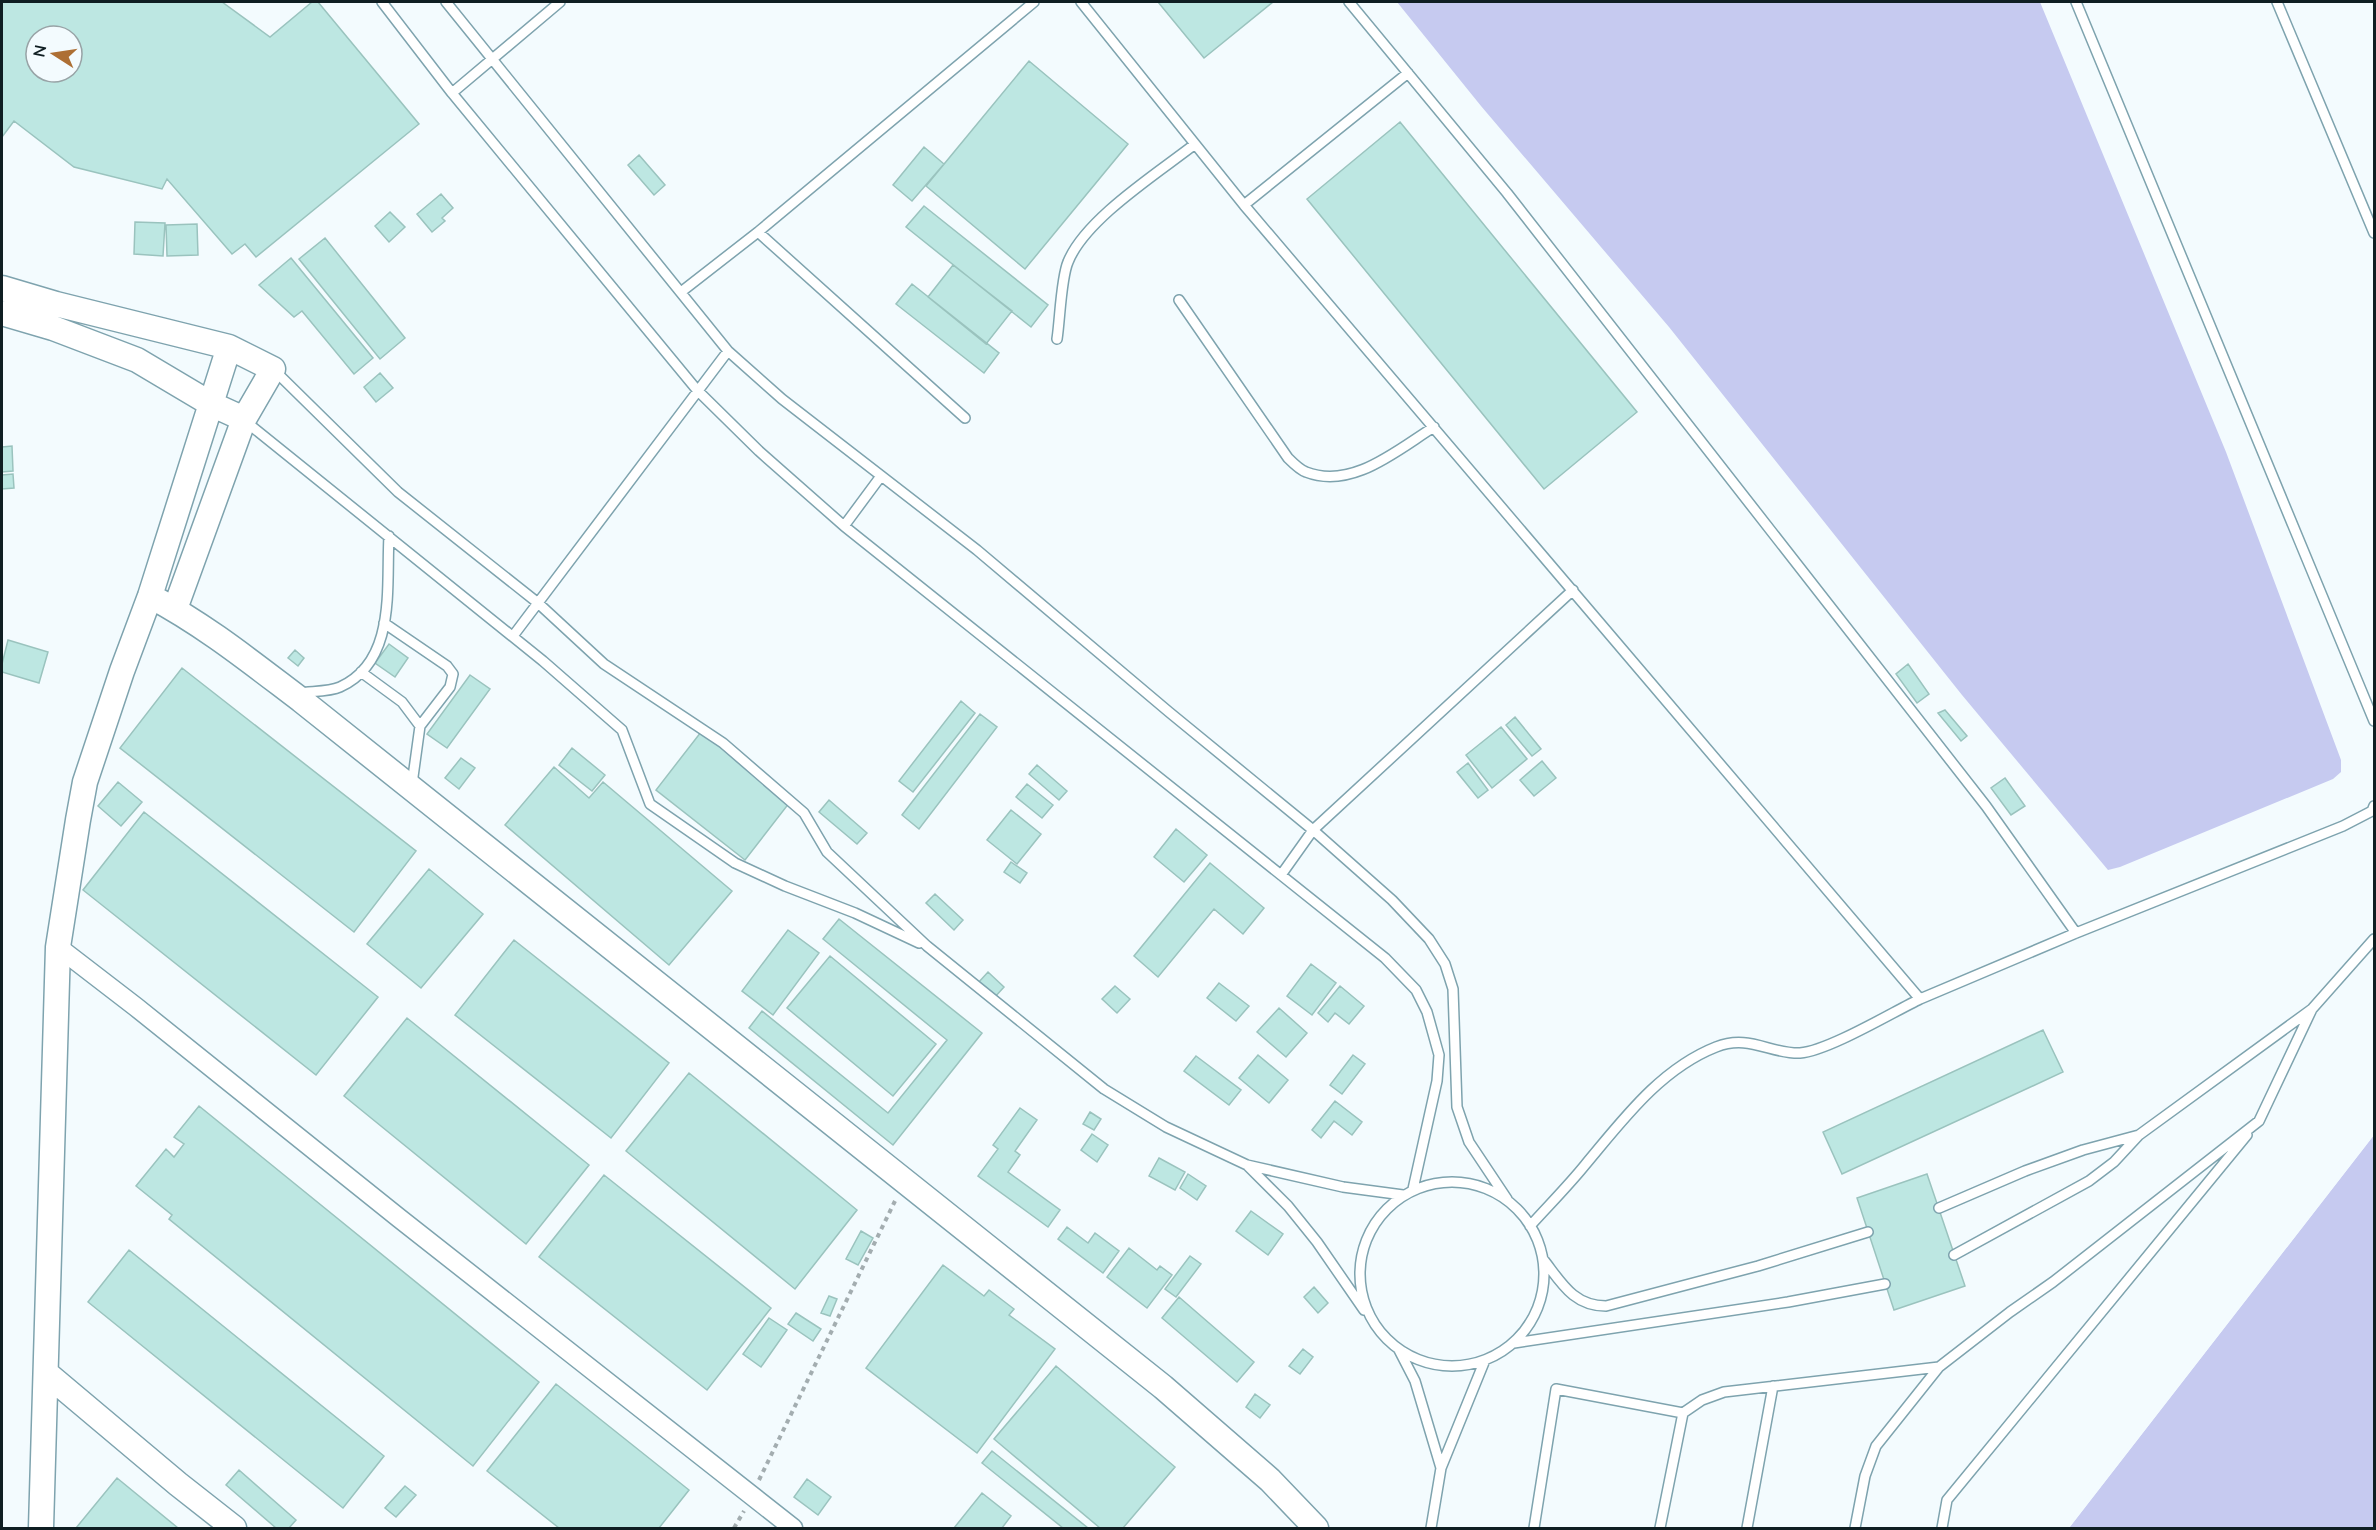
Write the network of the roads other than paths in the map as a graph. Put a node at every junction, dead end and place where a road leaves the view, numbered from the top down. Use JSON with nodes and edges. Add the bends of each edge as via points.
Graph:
{"nodes":[{"id":1,"x":382,"y":2,"type":"edge"},
{"id":2,"x":446,"y":2,"type":"edge"},
{"id":3,"x":560,"y":2,"type":"edge"},
{"id":4,"x":1034,"y":2,"type":"edge"},
{"id":5,"x":1081,"y":2,"type":"edge"},
{"id":6,"x":1350,"y":2,"type":"edge"},
{"id":7,"x":2076,"y":2,"type":"edge"},
{"id":8,"x":2277,"y":2,"type":"edge"},
{"id":9,"x":493,"y":59,"type":"junction"},
{"id":10,"x":1408,"y":73,"type":"junction"},
{"id":11,"x":452,"y":93,"type":"junction"},
{"id":12,"x":1195,"y":144,"type":"junction"},
{"id":13,"x":1244,"y":205,"type":"junction"},
{"id":14,"x":758,"y":232,"type":"junction"},
{"id":15,"x":2374,"y":233,"type":"edge"},
{"id":16,"x":2,"y":288,"type":"edge"},
{"id":17,"x":681,"y":292,"type":"junction"},
{"id":18,"x":1179,"y":300,"type":"dead end"},
{"id":19,"x":2,"y":313,"type":"edge"},
{"id":20,"x":1058,"y":339,"type":"dead end"},
{"id":21,"x":229,"y":346,"type":"junction"},
{"id":22,"x":728,"y":351,"type":"junction"},
{"id":23,"x":273,"y":369,"type":"junction"},
{"id":24,"x":697,"y":390,"type":"junction"},
{"id":25,"x":211,"y":404,"type":"junction"},
{"id":26,"x":965,"y":418,"type":"dead end"},
{"id":27,"x":244,"y":419,"type":"junction"},
{"id":28,"x":1434,"y":428,"type":"junction"},
{"id":29,"x":881,"y":476,"type":"junction"},
{"id":30,"x":844,"y":526,"type":"junction"},
{"id":31,"x":389,"y":536,"type":"junction"},
{"id":32,"x":1573,"y":590,"type":"junction"},
{"id":33,"x":150,"y":596,"type":"junction"},
{"id":34,"x":537,"y":603,"type":"junction"},
{"id":35,"x":175,"y":609,"type":"junction"},
{"id":36,"x":384,"y":624,"type":"junction"},
{"id":37,"x":513,"y":636,"type":"junction"},
{"id":38,"x":362,"y":672,"type":"junction"},
{"id":39,"x":292,"y":694,"type":"junction"},
{"id":40,"x":2374,"y":721,"type":"edge"},
{"id":41,"x":420,"y":726,"type":"junction"},
{"id":42,"x":411,"y":788,"type":"junction"},
{"id":43,"x":2374,"y":806,"type":"edge"},
{"id":44,"x":1313,"y":830,"type":"junction"},
{"id":45,"x":1281,"y":874,"type":"junction"},
{"id":46,"x":2076,"y":933,"type":"junction"},
{"id":47,"x":2374,"y":939,"type":"edge"},
{"id":48,"x":927,"y":946,"type":"junction"},
{"id":49,"x":58,"y":947,"type":"junction"},
{"id":50,"x":1920,"y":999,"type":"junction"},
{"id":51,"x":2312,"y":1009,"type":"junction"},
{"id":52,"x":2259,"y":1121,"type":"junction"},
{"id":53,"x":2139,"y":1135,"type":"junction"},
{"id":54,"x":1247,"y":1166,"type":"junction"},
{"id":55,"x":1413,"y":1189,"type":"junction"},
{"id":56,"x":1403,"y":1195,"type":"junction"},
{"id":57,"x":1507,"y":1199,"type":"junction"},
{"id":58,"x":1939,"y":1208,"type":"dead end"},
{"id":59,"x":1530,"y":1226,"type":"junction"},
{"id":60,"x":1868,"y":1232,"type":"dead end"},
{"id":61,"x":1954,"y":1255,"type":"dead end"},
{"id":62,"x":1543,"y":1259,"type":"junction"},
{"id":63,"x":1885,"y":1284,"type":"dead end"},
{"id":64,"x":1373,"y":1322,"type":"junction"},
{"id":65,"x":1514,"y":1343,"type":"junction"},
{"id":66,"x":1399,"y":1350,"type":"junction"},
{"id":67,"x":1485,"y":1360,"type":"junction"},
{"id":68,"x":1939,"y":1367,"type":"junction"},
{"id":69,"x":46,"y":1373,"type":"junction"},
{"id":70,"x":1773,"y":1386,"type":"junction"},
{"id":71,"x":1683,"y":1413,"type":"junction"},
{"id":72,"x":1442,"y":1468,"type":"junction"},
{"id":73,"x":41,"y":1528,"type":"edge"},
{"id":74,"x":234,"y":1528,"type":"edge"},
{"id":75,"x":794,"y":1528,"type":"edge"},
{"id":76,"x":1316,"y":1528,"type":"edge"},
{"id":77,"x":1431,"y":1528,"type":"edge"},
{"id":78,"x":1534,"y":1528,"type":"edge"},
{"id":79,"x":1660,"y":1528,"type":"edge"},
{"id":80,"x":1747,"y":1528,"type":"edge"},
{"id":81,"x":1855,"y":1528,"type":"edge"},
{"id":82,"x":1942,"y":1528,"type":"edge"}],
"edges":[{"from":1,"to":11,"type":"lane"},
{"from":2,"to":9,"type":"lane"},
{"from":3,"to":9,"type":"lane"},
{"from":4,"to":14,"type":"lane"},
{"from":5,"to":12,"type":"lane"},
{"from":6,"to":10,"type":"lane"},
{"from":7,"to":40,"type":"lane"},
{"from":8,"to":15,"type":"lane"},
{"from":9,"to":11,"type":"lane"},
{"from":9,"to":17,"type":"lane"},
{"from":10,"to":13,"type":"lane"},
{"from":10,"to":46,"type":"lane","via":[[1978,796]]},
{"from":11,"to":24,"type":"lane"},
{"from":12,"to":13,"type":"lane"},
{"from":12,"to":20,"type":"lane","via":[[1096,222],[1076,244],[1067,264]]},
{"from":13,"to":28,"type":"lane"},
{"from":14,"to":17,"type":"lane"},
{"from":14,"to":26,"type":"lane"},
{"from":16,"to":21,"type":"main road"},
{"from":17,"to":22,"type":"lane"},
{"from":18,"to":28,"type":"lane","via":[[1288,458],[1305,472],[1334,478],[1359,472]]},
{"from":19,"to":25,"type":"main road","via":[[137,360]]},
{"from":21,"to":23,"type":"main road"},
{"from":21,"to":25,"type":"main road"},
{"from":22,"to":24,"type":"lane"},
{"from":22,"to":29,"type":"lane","via":[[782,399]]},
{"from":23,"to":27,"type":"main road"},
{"from":23,"to":34,"type":"lane","via":[[399,492]]},
{"from":24,"to":30,"type":"lane"},
{"from":24,"to":34,"type":"lane"},
{"from":25,"to":27,"type":"main road"},
{"from":25,"to":33,"type":"main road"},
{"from":27,"to":31,"type":"lane"},
{"from":27,"to":35,"type":"main road"},
{"from":28,"to":32,"type":"lane"},
{"from":29,"to":30,"type":"lane"},
{"from":29,"to":44,"type":"lane","via":[[977,550]]},
{"from":30,"to":45,"type":"lane"},
{"from":31,"to":36,"type":"lane"},
{"from":31,"to":37,"type":"lane"},
{"from":32,"to":44,"type":"lane"},
{"from":32,"to":50,"type":"lane"},
{"from":33,"to":35,"type":"main road"},
{"from":33,"to":49,"type":"main road","via":[[86,782]]},
{"from":34,"to":37,"type":"lane"},
{"from":34,"to":48,"type":"lane","via":[[604,664],[723,743],[804,813],[827,852]]},
{"from":35,"to":39,"type":"main road"},
{"from":36,"to":38,"type":"lane","via":[[373,660]]},
{"from":36,"to":41,"type":"lane","via":[[453,674],[450,687]]},
{"from":37,"to":48,"type":"lane","via":[[622,730],[650,804],[735,863]]},
{"from":38,"to":39,"type":"lane","via":[[339,688]]},
{"from":38,"to":41,"type":"lane","via":[[402,702]]},
{"from":39,"to":42,"type":"main road"},
{"from":41,"to":42,"type":"lane"},
{"from":42,"to":76,"type":"main road","via":[[1163,1387],[1270,1480]]},
{"from":43,"to":46,"type":"lane","via":[[2372,811],[2343,826]]},
{"from":44,"to":45,"type":"lane"},
{"from":44,"to":57,"type":"lane","via":[[1392,900],[1429,939],[1445,963],[1453,989],[1457,1107],[1469,1142]]},
{"from":45,"to":55,"type":"lane","via":[[1385,958],[1416,990],[1427,1012],[1439,1055],[1437,1081]]},
{"from":46,"to":50,"type":"lane"},
{"from":47,"to":51,"type":"lane"},
{"from":48,"to":54,"type":"lane","via":[[1104,1089],[1166,1127]]},
{"from":49,"to":69,"type":"main road"},
{"from":49,"to":75,"type":"street"},
{"from":50,"to":59,"type":"lane","via":[[1819,1049],[1800,1053],[1749,1042],[1718,1046],[1688,1061],[1632,1107]]},
{"from":51,"to":52,"type":"lane"},
{"from":51,"to":53,"type":"lane"},
{"from":52,"to":68,"type":"lane"},
{"from":52,"to":82,"type":"lane","via":[[1947,1500]]},
{"from":53,"to":58,"type":"lane","via":[[2025,1171]]},
{"from":53,"to":61,"type":"lane","via":[[2089,1181]]},
{"from":54,"to":56,"type":"lane","via":[[1343,1187]]},
{"from":54,"to":64,"type":"lane","via":[[1288,1206]]},
{"from":55,"to":56,"type":"lane"},
{"from":55,"to":57,"type":"lane","via":[[1461,1181],[1485,1187]]},
{"from":56,"to":64,"type":"lane","via":[[1381,1214],[1362,1252],[1362,1295]]},
{"from":57,"to":59,"type":"lane"},
{"from":59,"to":62,"type":"lane"},
{"from":60,"to":62,"type":"lane","via":[[1606,1306],[1581,1302]]},
{"from":62,"to":65,"type":"lane","via":[[1544,1285],[1537,1311]]},
{"from":63,"to":65,"type":"lane"},
{"from":64,"to":66,"type":"lane"},
{"from":65,"to":67,"type":"lane"},
{"from":66,"to":67,"type":"lane","via":[[1424,1362],[1451,1367]]},
{"from":66,"to":72,"type":"lane","via":[[1415,1382]]},
{"from":67,"to":72,"type":"lane"},
{"from":68,"to":70,"type":"lane"},
{"from":68,"to":81,"type":"lane","via":[[1876,1446],[1864,1476]]},
{"from":69,"to":73,"type":"main road"},
{"from":69,"to":74,"type":"main road"},
{"from":70,"to":71,"type":"lane","via":[[1724,1392]]},
{"from":70,"to":80,"type":"lane"},
{"from":71,"to":78,"type":"lane","via":[[1556,1389]]},
{"from":71,"to":79,"type":"lane"},
{"from":72,"to":77,"type":"lane"}]}
